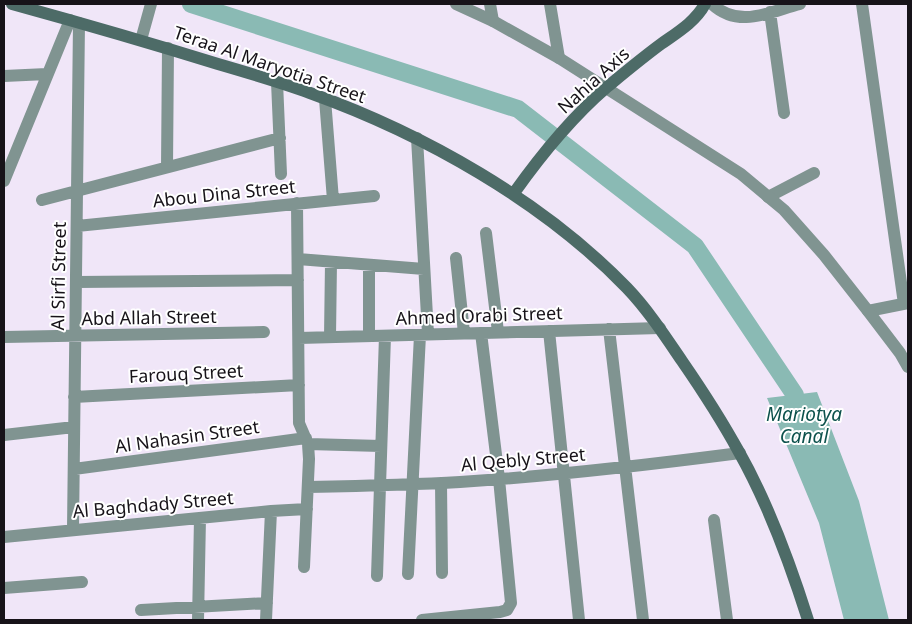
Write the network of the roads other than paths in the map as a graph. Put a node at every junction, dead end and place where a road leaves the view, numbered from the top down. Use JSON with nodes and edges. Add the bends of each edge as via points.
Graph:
{"nodes":[{"id":1,"x":12,"y":4,"type":"edge"},
{"id":2,"x":151,"y":4,"type":"edge"},
{"id":3,"x":456,"y":4,"type":"edge"},
{"id":4,"x":490,"y":4,"type":"edge"},
{"id":5,"x":550,"y":4,"type":"edge"},
{"id":6,"x":705,"y":4,"type":"edge"},
{"id":7,"x":712,"y":4,"type":"edge"},
{"id":8,"x":800,"y":4,"type":"edge"},
{"id":9,"x":862,"y":4,"type":"edge"},
{"id":10,"x":770,"y":12,"type":"junction"},
{"id":11,"x":74,"y":21,"type":"junction"},
{"id":12,"x":493,"y":21,"type":"junction"},
{"id":13,"x":141,"y":40,"type":"junction"},
{"id":14,"x":168,"y":48,"type":"junction"},
{"id":15,"x":559,"y":58,"type":"junction"},
{"id":16,"x":47,"y":74,"type":"junction"},
{"id":17,"x":4,"y":76,"type":"edge"},
{"id":18,"x":277,"y":82,"type":"junction"},
{"id":19,"x":607,"y":88,"type":"junction"},
{"id":20,"x":325,"y":99,"type":"junction"},
{"id":21,"x":784,"y":113,"type":"dead end"},
{"id":22,"x":280,"y":138,"type":"junction"},
{"id":23,"x":417,"y":138,"type":"junction"},
{"id":24,"x":167,"y":167,"type":"junction"},
{"id":25,"x":814,"y":173,"type":"dead end"},
{"id":26,"x":282,"y":174,"type":"dead end"},
{"id":27,"x":4,"y":181,"type":"edge"},
{"id":28,"x":77,"y":191,"type":"junction"},
{"id":29,"x":514,"y":193,"type":"junction"},
{"id":30,"x":374,"y":196,"type":"dead end"},
{"id":31,"x":768,"y":197,"type":"junction"},
{"id":32,"x":42,"y":200,"type":"dead end"},
{"id":33,"x":333,"y":200,"type":"junction"},
{"id":34,"x":297,"y":204,"type":"junction"},
{"id":35,"x":77,"y":226,"type":"junction"},
{"id":36,"x":486,"y":233,"type":"dead end"},
{"id":37,"x":456,"y":258,"type":"dead end"},
{"id":38,"x":298,"y":259,"type":"junction"},
{"id":39,"x":330,"y":262,"type":"junction"},
{"id":40,"x":369,"y":264,"type":"junction"},
{"id":41,"x":424,"y":269,"type":"junction"},
{"id":42,"x":298,"y":280,"type":"junction"},
{"id":43,"x":76,"y":282,"type":"junction"},
{"id":44,"x":906,"y":304,"type":"edge"},
{"id":45,"x":868,"y":311,"type":"junction"},
{"id":46,"x":660,"y":328,"type":"junction"},
{"id":47,"x":609,"y":329,"type":"junction"},
{"id":48,"x":549,"y":331,"type":"junction"},
{"id":49,"x":264,"y":332,"type":"dead end"},
{"id":50,"x":498,"y":332,"type":"junction"},
{"id":51,"x":464,"y":333,"type":"junction"},
{"id":52,"x":481,"y":333,"type":"junction"},
{"id":53,"x":424,"y":334,"type":"junction"},
{"id":54,"x":75,"y":336,"type":"junction"},
{"id":55,"x":369,"y":336,"type":"junction"},
{"id":56,"x":385,"y":336,"type":"junction"},
{"id":57,"x":4,"y":337,"type":"edge"},
{"id":58,"x":330,"y":337,"type":"junction"},
{"id":59,"x":299,"y":338,"type":"junction"},
{"id":60,"x":908,"y":367,"type":"edge"},
{"id":61,"x":299,"y":385,"type":"junction"},
{"id":62,"x":74,"y":397,"type":"junction"},
{"id":63,"x":74,"y":427,"type":"junction"},
{"id":64,"x":4,"y":435,"type":"edge"},
{"id":65,"x":307,"y":441,"type":"junction"},
{"id":66,"x":381,"y":446,"type":"junction"},
{"id":67,"x":740,"y":453,"type":"junction"},
{"id":68,"x":626,"y":467,"type":"junction"},
{"id":69,"x":74,"y":469,"type":"junction"},
{"id":70,"x":564,"y":474,"type":"junction"},
{"id":71,"x":499,"y":479,"type":"junction"},
{"id":72,"x":441,"y":483,"type":"junction"},
{"id":73,"x":413,"y":484,"type":"junction"},
{"id":74,"x":380,"y":485,"type":"junction"},
{"id":75,"x":308,"y":487,"type":"junction"},
{"id":76,"x":307,"y":510,"type":"junction"},
{"id":77,"x":271,"y":511,"type":"junction"},
{"id":78,"x":200,"y":518,"type":"junction"},
{"id":79,"x":714,"y":520,"type":"dead end"},
{"id":80,"x":73,"y":529,"type":"junction"},
{"id":81,"x":4,"y":537,"type":"edge"},
{"id":82,"x":304,"y":567,"type":"dead end"},
{"id":83,"x":442,"y":573,"type":"dead end"},
{"id":84,"x":408,"y":574,"type":"dead end"},
{"id":85,"x":377,"y":576,"type":"dead end"},
{"id":86,"x":82,"y":582,"type":"dead end"},
{"id":87,"x":4,"y":588,"type":"edge"},
{"id":88,"x":267,"y":603,"type":"junction"},
{"id":89,"x":198,"y":607,"type":"junction"},
{"id":90,"x":141,"y":610,"type":"dead end"},
{"id":91,"x":166,"y":614,"type":"edge"},
{"id":92,"x":198,"y":620,"type":"edge"},
{"id":93,"x":266,"y":620,"type":"edge"},
{"id":94,"x":422,"y":620,"type":"edge"},
{"id":95,"x":579,"y":620,"type":"edge"},
{"id":96,"x":643,"y":620,"type":"edge"},
{"id":97,"x":727,"y":620,"type":"edge"},
{"id":98,"x":808,"y":620,"type":"edge"}],
"edges":[{"from":1,"to":11,"type":"main road","name":"Teraa Al Maryotia Street"},
{"from":2,"to":13,"type":"street"},
{"from":3,"to":12,"type":"street"},
{"from":4,"to":12,"type":"street"},
{"from":5,"to":15,"type":"street"},
{"from":6,"to":19,"type":"main road","name":"Nahia Axis","via":[[689,24]]},
{"from":7,"to":10,"type":"street","via":[[721,12],[739,17],[749,18]]},
{"from":8,"to":10,"type":"street"},
{"from":9,"to":44,"type":"street"},
{"from":10,"to":21,"type":"street"},
{"from":11,"to":13,"type":"main road","name":"Teraa Al Maryotia Street"},
{"from":11,"to":16,"type":"street"},
{"from":11,"to":28,"type":"street","name":"Al Sirfi Street"},
{"from":12,"to":15,"type":"street"},
{"from":13,"to":14,"type":"main road","name":"Teraa Al Maryotia Street"},
{"from":14,"to":18,"type":"main road","name":"Teraa Al Maryotia Street"},
{"from":14,"to":24,"type":"street"},
{"from":15,"to":19,"type":"street"},
{"from":16,"to":17,"type":"street"},
{"from":16,"to":27,"type":"street"},
{"from":18,"to":20,"type":"main road","name":"Teraa Al Maryotia Street"},
{"from":18,"to":22,"type":"street"},
{"from":19,"to":29,"type":"main road","name":"Nahia Axis","via":[[559,134]]},
{"from":19,"to":31,"type":"street","via":[[742,174]]},
{"from":20,"to":23,"type":"main road","name":"Teraa Al Maryotia Street"},
{"from":20,"to":33,"type":"street"},
{"from":22,"to":24,"type":"street"},
{"from":22,"to":26,"type":"street"},
{"from":23,"to":29,"type":"main road","name":"Teraa Al Maryotia Street"},
{"from":23,"to":41,"type":"street"},
{"from":24,"to":28,"type":"street"},
{"from":25,"to":31,"type":"street"},
{"from":28,"to":32,"type":"street"},
{"from":28,"to":35,"type":"street","name":"Al Sirfi Street"},
{"from":29,"to":46,"type":"main road","name":"Teraa Al Maryotia Street","via":[[621,282]]},
{"from":30,"to":33,"type":"street","name":"Abou Dina Street"},
{"from":31,"to":45,"type":"street","via":[[824,255]]},
{"from":33,"to":34,"type":"street","name":"Abou Dina Street"},
{"from":34,"to":35,"type":"street","name":"Abou Dina Street"},
{"from":34,"to":38,"type":"street"},
{"from":35,"to":43,"type":"street","name":"Al Sirfi Street"},
{"from":36,"to":50,"type":"street"},
{"from":37,"to":51,"type":"street"},
{"from":38,"to":39,"type":"street"},
{"from":38,"to":42,"type":"street"},
{"from":39,"to":40,"type":"street"},
{"from":39,"to":58,"type":"street"},
{"from":40,"to":41,"type":"street"},
{"from":40,"to":55,"type":"street"},
{"from":41,"to":53,"type":"street"},
{"from":42,"to":43,"type":"street"},
{"from":42,"to":59,"type":"street"},
{"from":43,"to":54,"type":"street","name":"Al Sirfi Street"},
{"from":44,"to":45,"type":"street"},
{"from":45,"to":60,"type":"street"},
{"from":46,"to":47,"type":"street","name":"Ahmed Orabi Street"},
{"from":46,"to":67,"type":"main road","name":"Teraa Al Maryotia Street"},
{"from":47,"to":48,"type":"street","name":"Ahmed Orabi Street"},
{"from":47,"to":68,"type":"street"},
{"from":48,"to":50,"type":"street","name":"Ahmed Orabi Street"},
{"from":48,"to":70,"type":"street"},
{"from":49,"to":54,"type":"street","name":"Abd Allah Street"},
{"from":50,"to":52,"type":"street","name":"Ahmed Orabi Street"},
{"from":51,"to":52,"type":"street","name":"Ahmed Orabi Street"},
{"from":51,"to":53,"type":"street","name":"Ahmed Orabi Street"},
{"from":52,"to":71,"type":"street"},
{"from":53,"to":56,"type":"street","name":"Ahmed Orabi Street"},
{"from":53,"to":73,"type":"street"},
{"from":54,"to":57,"type":"street","name":"Abd Allah Street"},
{"from":54,"to":62,"type":"street","name":"Al Sirfi Street"},
{"from":55,"to":56,"type":"street","name":"Ahmed Orabi Street"},
{"from":55,"to":58,"type":"street","name":"Ahmed Orabi Street"},
{"from":56,"to":66,"type":"street"},
{"from":58,"to":59,"type":"street","name":"Ahmed Orabi Street"},
{"from":59,"to":61,"type":"street"},
{"from":61,"to":62,"type":"street","name":"Farouq Street"},
{"from":61,"to":65,"type":"street","via":[[299,423]]},
{"from":62,"to":63,"type":"street","name":"Al Sirfi Street"},
{"from":63,"to":64,"type":"street"},
{"from":63,"to":69,"type":"street","name":"Al Sirfi Street"},
{"from":65,"to":66,"type":"street","name":"Al Nahasin Street"},
{"from":65,"to":69,"type":"street","name":"Al Nahasin Street"},
{"from":65,"to":75,"type":"street"},
{"from":66,"to":74,"type":"street"},
{"from":67,"to":68,"type":"street","name":"Al Qebly Street"},
{"from":67,"to":98,"type":"main road","name":"Teraa Al Maryotia Street","via":[[770,514]]},
{"from":68,"to":70,"type":"street","name":"Al Qebly Street"},
{"from":68,"to":96,"type":"street"},
{"from":69,"to":80,"type":"street","name":"Al Sirfi Street"},
{"from":70,"to":71,"type":"street","name":"Al Qebly Street"},
{"from":70,"to":95,"type":"street"},
{"from":71,"to":72,"type":"street","name":"Al Qebly Street"},
{"from":71,"to":94,"type":"street","via":[[510,607],[500,612]]},
{"from":72,"to":73,"type":"street","name":"Al Qebly Street"},
{"from":72,"to":83,"type":"street"},
{"from":73,"to":74,"type":"street","name":"Al Qebly Street"},
{"from":73,"to":84,"type":"street"},
{"from":74,"to":75,"type":"street","name":"Al Qebly Street"},
{"from":74,"to":85,"type":"street"},
{"from":75,"to":76,"type":"street"},
{"from":76,"to":77,"type":"street","name":"Al Baghdady Street"},
{"from":76,"to":82,"type":"street"},
{"from":77,"to":78,"type":"street","name":"Al Baghdady Street"},
{"from":77,"to":88,"type":"street"},
{"from":78,"to":80,"type":"street","name":"Al Baghdady Street"},
{"from":78,"to":89,"type":"street"},
{"from":79,"to":97,"type":"street"},
{"from":80,"to":81,"type":"street","name":"Al Baghdady Street"},
{"from":86,"to":87,"type":"street"},
{"from":88,"to":89,"type":"street"},
{"from":88,"to":93,"type":"street"},
{"from":89,"to":91,"type":"street"},
{"from":89,"to":92,"type":"street"},
{"from":90,"to":91,"type":"street"}]}
